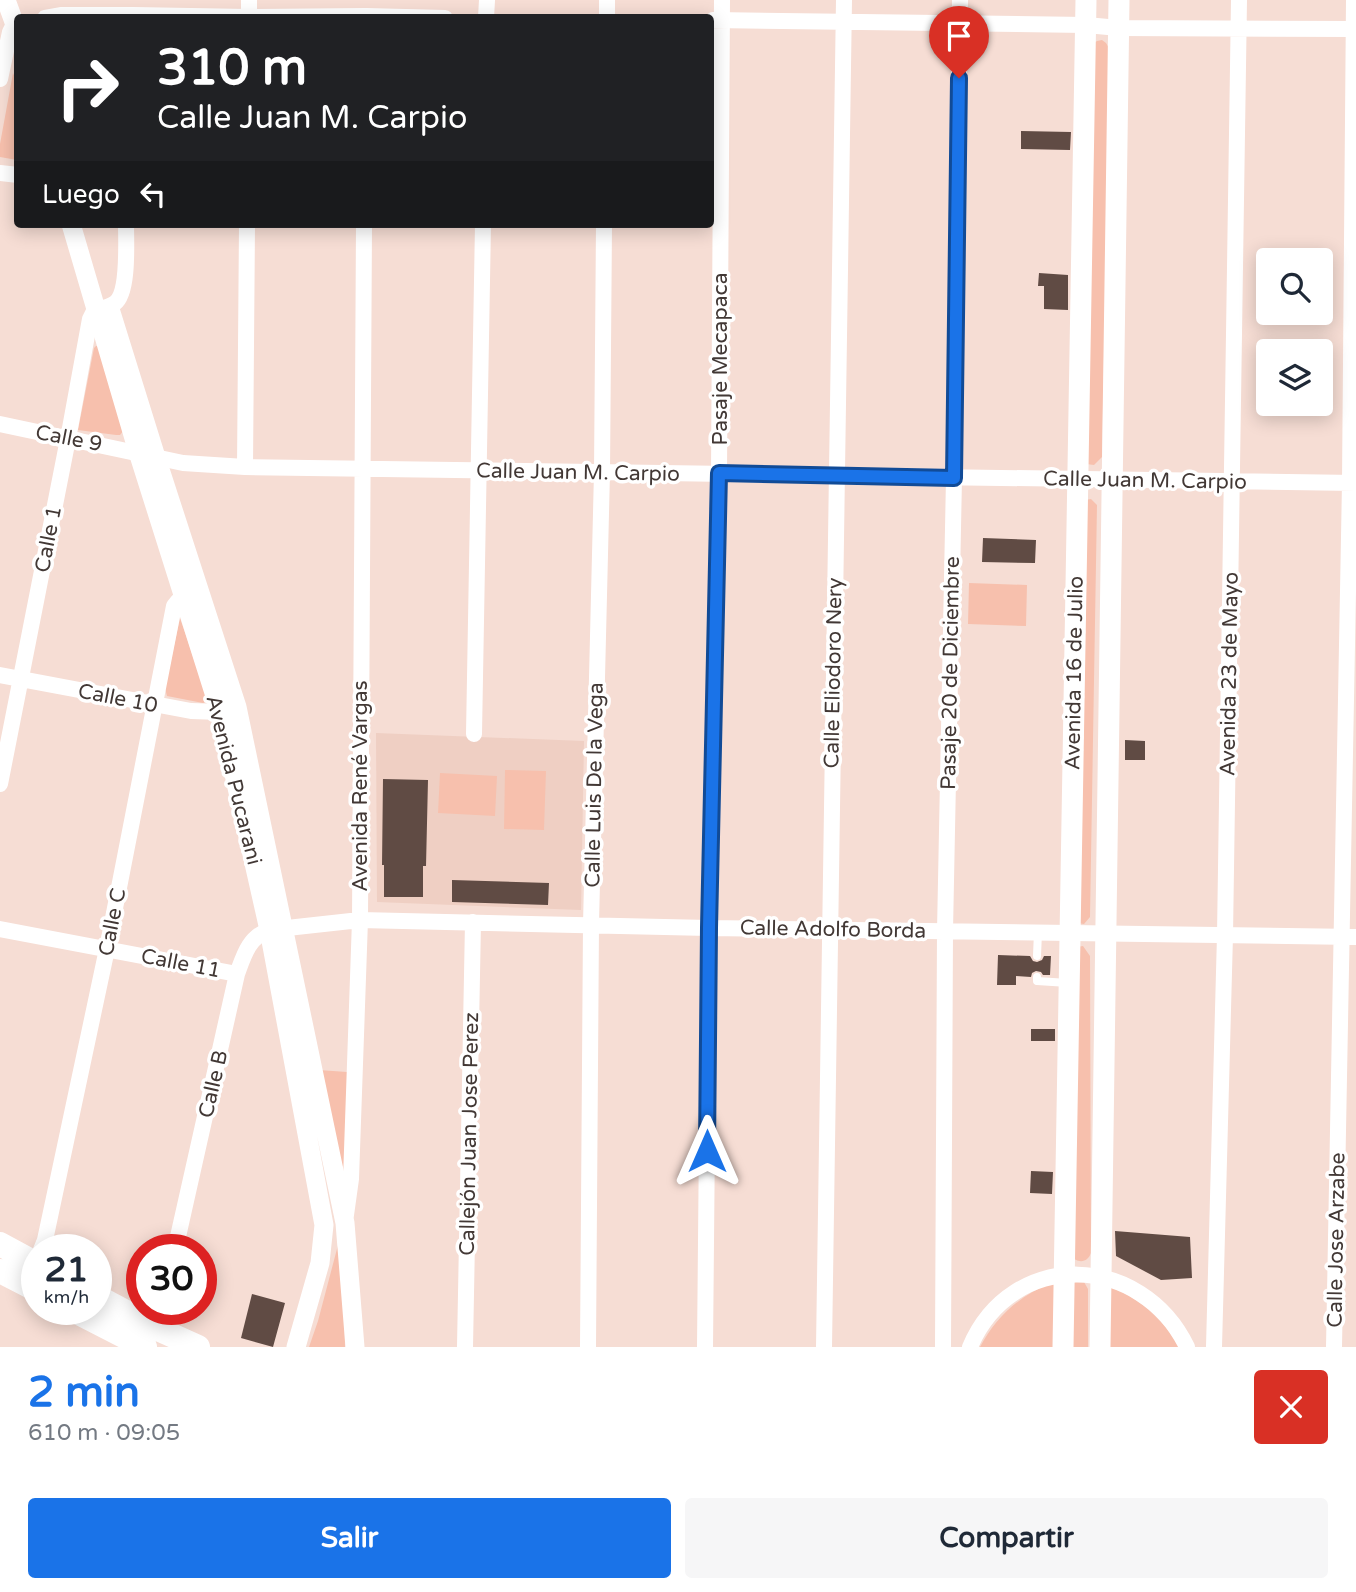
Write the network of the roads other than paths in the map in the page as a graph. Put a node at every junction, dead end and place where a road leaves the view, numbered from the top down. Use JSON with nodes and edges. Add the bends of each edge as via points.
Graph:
{"nodes":[{"id":1,"x":722,"y":0,"type":"edge"},
{"id":2,"x":844,"y":0,"type":"edge"},
{"id":3,"x":960,"y":0,"type":"edge"},
{"id":4,"x":1086,"y":0,"type":"edge"},
{"id":5,"x":1119,"y":0,"type":"edge"},
{"id":6,"x":1239,"y":0,"type":"edge"},
{"id":7,"x":1354,"y":0,"type":"edge"},
{"id":8,"x":132,"y":11,"type":"edge"},
{"id":9,"x":366,"y":11,"type":"edge"},
{"id":10,"x":80,"y":14,"type":"edge"},
{"id":11,"x":190,"y":14,"type":"edge"},
{"id":12,"x":308,"y":14,"type":"edge"},
{"id":13,"x":400,"y":14,"type":"edge"},
{"id":14,"x":716,"y":20,"type":"edge"},
{"id":15,"x":844,"y":23,"type":"junction"},
{"id":16,"x":959,"y":24,"type":"junction"},
{"id":17,"x":1086,"y":25,"type":"junction"},
{"id":18,"x":14,"y":27,"type":"edge"},
{"id":19,"x":1119,"y":27,"type":"junction"},
{"id":20,"x":1239,"y":28,"type":"junction"},
{"id":21,"x":1355,"y":29,"type":"edge"},
{"id":22,"x":0,"y":79,"type":"edge"},
{"id":23,"x":73,"y":228,"type":"edge"},
{"id":24,"x":85,"y":228,"type":"edge"},
{"id":25,"x":126,"y":228,"type":"edge"},
{"id":26,"x":247,"y":228,"type":"edge"},
{"id":27,"x":364,"y":228,"type":"edge"},
{"id":28,"x":483,"y":228,"type":"edge"},
{"id":29,"x":604,"y":228,"type":"edge"},
{"id":30,"x":103,"y":308,"type":"junction"},
{"id":31,"x":0,"y":424,"type":"edge"},
{"id":32,"x":68,"y":439,"type":"junction"},
{"id":33,"x":147,"y":455,"type":"junction"},
{"id":34,"x":245,"y":467,"type":"junction"},
{"id":35,"x":362,"y":470,"type":"junction"},
{"id":36,"x":479,"y":471,"type":"junction"},
{"id":37,"x":602,"y":472,"type":"junction"},
{"id":38,"x":719,"y":473,"type":"junction"},
{"id":39,"x":836,"y":477,"type":"junction"},
{"id":40,"x":954,"y":478,"type":"junction"},
{"id":41,"x":1078,"y":478,"type":"junction"},
{"id":42,"x":1112,"y":479,"type":"junction"},
{"id":43,"x":1232,"y":481,"type":"junction"},
{"id":44,"x":1353,"y":483,"type":"edge"},
{"id":45,"x":184,"y":598,"type":"junction"},
{"id":46,"x":0,"y":675,"type":"edge"},
{"id":47,"x":20,"y":678,"type":"junction"},
{"id":48,"x":153,"y":704,"type":"junction"},
{"id":49,"x":228,"y":709,"type":"junction"},
{"id":50,"x":474,"y":734,"type":"dead end"},
{"id":51,"x":0,"y":783,"type":"edge"},
{"id":52,"x":360,"y":920,"type":"junction"},
{"id":53,"x":473,"y":922,"type":"junction"},
{"id":54,"x":591,"y":924,"type":"junction"},
{"id":55,"x":709,"y":928,"type":"junction"},
{"id":56,"x":0,"y":929,"type":"edge"},
{"id":57,"x":830,"y":929,"type":"junction"},
{"id":58,"x":276,"y":930,"type":"junction"},
{"id":59,"x":945,"y":930,"type":"junction"},
{"id":60,"x":1038,"y":932,"type":"junction"},
{"id":61,"x":1070,"y":933,"type":"junction"},
{"id":62,"x":1105,"y":933,"type":"junction"},
{"id":63,"x":1225,"y":935,"type":"junction"},
{"id":64,"x":1349,"y":937,"type":"edge"},
{"id":65,"x":107,"y":949,"type":"junction"},
{"id":66,"x":1037,"y":956,"type":"dead end"},
{"id":67,"x":237,"y":974,"type":"junction"},
{"id":68,"x":1037,"y":977,"type":"dead end"},
{"id":69,"x":1069,"y":983,"type":"junction"},
{"id":70,"x":345,"y":1223,"type":"junction"},
{"id":71,"x":324,"y":1225,"type":"junction"},
{"id":72,"x":46,"y":1234,"type":"edge"},
{"id":73,"x":179,"y":1234,"type":"edge"},
{"id":74,"x":0,"y":1244,"type":"edge"},
{"id":75,"x":21,"y":1252,"type":"edge"},
{"id":76,"x":0,"y":1271,"type":"edge"},
{"id":77,"x":1064,"y":1275,"type":"junction"},
{"id":78,"x":1101,"y":1276,"type":"junction"},
{"id":79,"x":21,"y":1282,"type":"edge"},
{"id":80,"x":112,"y":1305,"type":"edge"},
{"id":81,"x":91,"y":1325,"type":"edge"},
{"id":82,"x":155,"y":1328,"type":"edge"},
{"id":83,"x":109,"y":1339,"type":"edge"},
{"id":84,"x":198,"y":1347,"type":"edge"},
{"id":85,"x":296,"y":1347,"type":"edge"},
{"id":86,"x":355,"y":1347,"type":"edge"},
{"id":87,"x":465,"y":1347,"type":"edge"},
{"id":88,"x":588,"y":1347,"type":"edge"},
{"id":89,"x":705,"y":1347,"type":"edge"},
{"id":90,"x":824,"y":1347,"type":"edge"},
{"id":91,"x":943,"y":1347,"type":"edge"},
{"id":92,"x":971,"y":1347,"type":"edge"},
{"id":93,"x":1063,"y":1347,"type":"edge"},
{"id":94,"x":1100,"y":1347,"type":"edge"},
{"id":95,"x":1186,"y":1347,"type":"edge"},
{"id":96,"x":1213,"y":1347,"type":"edge"},
{"id":97,"x":1334,"y":1347,"type":"edge"}],
"edges":[{"from":1,"to":14,"type":"street","name":"Pasaje Mecapaca"},
{"from":2,"to":15,"type":"street","name":"Calle Eliodoro Nery"},
{"from":3,"to":16,"type":"street","name":"Pasaje 20 de Diciembre"},
{"from":4,"to":17,"type":"main road","name":"Avenida 16 de Julio"},
{"from":5,"to":19,"type":"main road","name":"Avenida 16 de Julio"},
{"from":6,"to":20,"type":"street","name":"Avenida 23 de Mayo"},
{"from":7,"to":21,"type":"street","name":"Calle Jose Arzabe"},
{"from":8,"to":10,"type":"street"},
{"from":8,"to":11,"type":"street"},
{"from":9,"to":12,"type":"street"},
{"from":9,"to":13,"type":"street"},
{"from":14,"to":15,"type":"street"},
{"from":14,"to":38,"type":"street","name":"Pasaje Mecapaca"},
{"from":15,"to":16,"type":"street"},
{"from":15,"to":39,"type":"street","name":"Calle Eliodoro Nery"},
{"from":16,"to":17,"type":"street"},
{"from":16,"to":40,"type":"street","name":"Pasaje 20 de Diciembre"},
{"from":17,"to":19,"type":"street"},
{"from":17,"to":41,"type":"main road","name":"Avenida 16 de Julio"},
{"from":18,"to":22,"type":"street"},
{"from":19,"to":20,"type":"street"},
{"from":19,"to":42,"type":"main road","name":"Avenida 16 de Julio"},
{"from":20,"to":21,"type":"street"},
{"from":20,"to":43,"type":"street","name":"Avenida 23 de Mayo"},
{"from":21,"to":44,"type":"street","name":"Calle Jose Arzabe"},
{"from":23,"to":30,"type":"street","name":"Avenida Pucarani"},
{"from":24,"to":30,"type":"street","name":"Avenida Pucarani"},
{"from":25,"to":30,"type":"street","name":"Calle 1","via":[[121,295]]},
{"from":26,"to":34,"type":"street"},
{"from":27,"to":35,"type":"street","name":"Avenida René Vargas"},
{"from":28,"to":36,"type":"street"},
{"from":29,"to":37,"type":"street","name":"Calle Luis De la Vega"},
{"from":30,"to":32,"type":"street","name":"Calle 1","via":[[90,318]]},
{"from":30,"to":33,"type":"street","name":"Avenida Pucarani"},
{"from":31,"to":32,"type":"street","name":"Calle 9"},
{"from":32,"to":33,"type":"street","name":"Calle 9"},
{"from":32,"to":47,"type":"street","name":"Calle 1"},
{"from":33,"to":34,"type":"street","name":"Calle Juan M. Carpio","via":[[183,463]]},
{"from":33,"to":45,"type":"street","name":"Avenida Pucarani"},
{"from":33,"to":49,"type":"street","name":"Avenida Pucarani"},
{"from":34,"to":35,"type":"street","name":"Calle Juan M. Carpio"},
{"from":35,"to":36,"type":"street","name":"Calle Juan M. Carpio"},
{"from":35,"to":52,"type":"street","name":"Avenida René Vargas"},
{"from":36,"to":37,"type":"street","name":"Calle Juan M. Carpio"},
{"from":36,"to":50,"type":"street"},
{"from":37,"to":38,"type":"street","name":"Calle Juan M. Carpio"},
{"from":37,"to":54,"type":"street","name":"Calle Luis De la Vega"},
{"from":38,"to":39,"type":"street","name":"Calle Juan M. Carpio"},
{"from":38,"to":55,"type":"street","name":"Pasaje Mecapaca"},
{"from":39,"to":40,"type":"street","name":"Calle Juan M. Carpio"},
{"from":39,"to":57,"type":"street","name":"Calle Eliodoro Nery"},
{"from":40,"to":41,"type":"street","name":"Calle Juan M. Carpio"},
{"from":40,"to":59,"type":"street","name":"Pasaje 20 de Diciembre"},
{"from":41,"to":42,"type":"street","name":"Calle Juan M. Carpio"},
{"from":41,"to":61,"type":"main road","name":"Avenida 16 de Julio"},
{"from":42,"to":43,"type":"street","name":"Calle Juan M. Carpio"},
{"from":42,"to":62,"type":"main road","name":"Avenida 16 de Julio"},
{"from":43,"to":44,"type":"street","name":"Calle Juan M. Carpio"},
{"from":43,"to":63,"type":"street","name":"Avenida 23 de Mayo"},
{"from":44,"to":64,"type":"street","name":"Calle Jose Arzabe"},
{"from":45,"to":48,"type":"street","name":"Calle C","via":[[174,606]]},
{"from":45,"to":49,"type":"street","name":"Avenida Pucarani"},
{"from":46,"to":47,"type":"street","name":"Calle 10"},
{"from":47,"to":48,"type":"street","name":"Calle 10"},
{"from":47,"to":51,"type":"street","name":"Calle 1"},
{"from":48,"to":49,"type":"street","name":"Calle 10","via":[[191,711]]},
{"from":48,"to":65,"type":"street","name":"Calle C"},
{"from":49,"to":58,"type":"street","name":"Avenida Pucarani"},
{"from":52,"to":53,"type":"street","name":"Calle Adolfo Borda"},
{"from":52,"to":58,"type":"street","name":"Calle Adolfo Borda"},
{"from":52,"to":70,"type":"street","name":"Avenida René Vargas","via":[[351,1179]]},
{"from":53,"to":54,"type":"street","name":"Calle Adolfo Borda"},
{"from":53,"to":87,"type":"street","name":"Callejón Juan Jose Perez"},
{"from":54,"to":55,"type":"street","name":"Calle Adolfo Borda"},
{"from":54,"to":88,"type":"street","name":"Calle Luis De la Vega"},
{"from":55,"to":57,"type":"street","name":"Calle Adolfo Borda"},
{"from":55,"to":89,"type":"street","name":"Pasaje Mecapaca"},
{"from":56,"to":65,"type":"street","name":"Calle 11"},
{"from":57,"to":59,"type":"street","name":"Calle Adolfo Borda"},
{"from":57,"to":90,"type":"street","name":"Calle Eliodoro Nery"},
{"from":58,"to":67,"type":"street","name":"Calle B","via":[[253,939]]},
{"from":58,"to":70,"type":"street","name":"Avenida Pucarani"},
{"from":58,"to":71,"type":"street","name":"Avenida Pucarani"},
{"from":59,"to":60,"type":"street","name":"Calle Adolfo Borda"},
{"from":59,"to":91,"type":"street","name":"Pasaje 20 de Diciembre"},
{"from":60,"to":61,"type":"street","name":"Calle Adolfo Borda"},
{"from":60,"to":66,"type":"lane"},
{"from":61,"to":62,"type":"street","name":"Calle Adolfo Borda"},
{"from":61,"to":69,"type":"main road","name":"Avenida 16 de Julio"},
{"from":62,"to":63,"type":"street","name":"Calle Adolfo Borda"},
{"from":62,"to":78,"type":"main road","name":"Avenida 16 de Julio"},
{"from":63,"to":64,"type":"street","name":"Calle Adolfo Borda"},
{"from":63,"to":96,"type":"street","name":"Avenida 23 de Mayo"},
{"from":64,"to":97,"type":"street","name":"Calle Jose Arzabe"},
{"from":65,"to":67,"type":"street","name":"Calle 11"},
{"from":65,"to":72,"type":"street","name":"Calle C"},
{"from":67,"to":73,"type":"street","name":"Calle B"},
{"from":68,"to":69,"type":"lane","via":[[1037,981]]},
{"from":69,"to":77,"type":"main road","name":"Avenida 16 de Julio"},
{"from":70,"to":71,"type":"street"},
{"from":70,"to":86,"type":"street","name":"Avenida René Vargas"},
{"from":71,"to":85,"type":"street","name":"Avenida Pucarani","via":[[320,1263]]},
{"from":74,"to":75,"type":"main road"},
{"from":76,"to":79,"type":"main road"},
{"from":77,"to":78,"type":"street"},
{"from":77,"to":92,"type":"street","via":[[1009,1297],[987,1318]]},
{"from":77,"to":93,"type":"main road","name":"Avenida 16 de Julio"},
{"from":78,"to":94,"type":"main road","name":"Avenida 16 de Julio"},
{"from":78,"to":95,"type":"street","via":[[1135,1289],[1157,1305]]},
{"from":80,"to":82,"type":"main road"},
{"from":81,"to":83,"type":"main road"},
{"from":82,"to":83,"type":"main road"},
{"from":82,"to":84,"type":"main road"}]}
